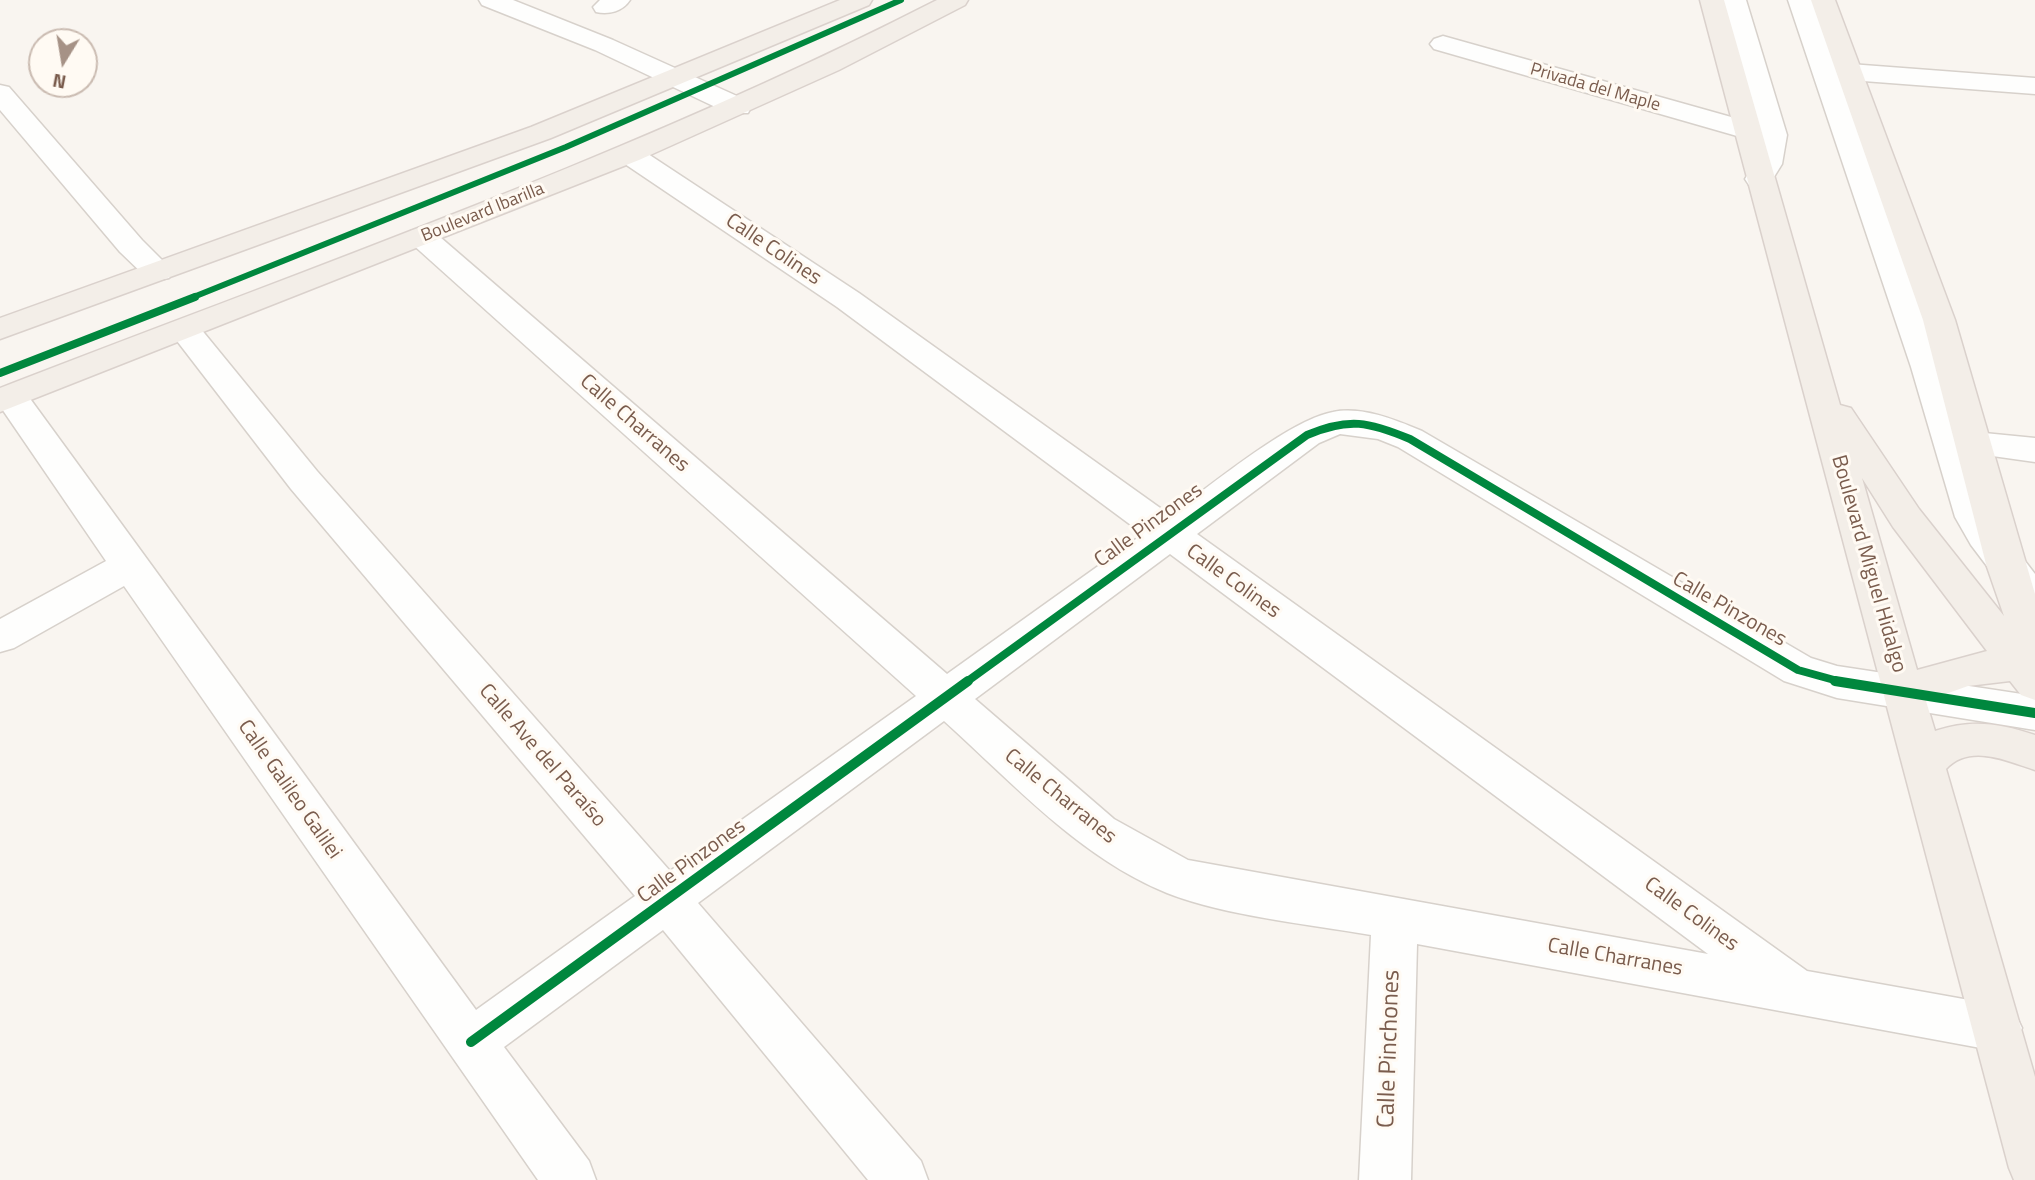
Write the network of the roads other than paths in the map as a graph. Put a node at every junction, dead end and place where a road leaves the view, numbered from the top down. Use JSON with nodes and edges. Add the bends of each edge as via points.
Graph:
{"nodes":[{"id":1,"x":491,"y":0,"type":"edge"},
{"id":2,"x":860,"y":0,"type":"edge"},
{"id":3,"x":956,"y":0,"type":"edge"},
{"id":4,"x":1712,"y":0,"type":"edge"},
{"id":5,"x":1734,"y":0,"type":"edge"},
{"id":6,"x":1800,"y":0,"type":"edge"},
{"id":7,"x":1823,"y":0,"type":"edge"},
{"id":8,"x":1443,"y":44,"type":"dead end"},
{"id":9,"x":1850,"y":72,"type":"junction"},
{"id":10,"x":678,"y":78,"type":"junction"},
{"id":11,"x":2035,"y":86,"type":"edge"},
{"id":12,"x":0,"y":93,"type":"edge"},
{"id":13,"x":738,"y":107,"type":"junction"},
{"id":14,"x":1747,"y":130,"type":"junction"},
{"id":15,"x":629,"y":154,"type":"junction"},
{"id":16,"x":1759,"y":179,"type":"junction"},
{"id":17,"x":422,"y":237,"type":"junction"},
{"id":18,"x":158,"y":271,"type":"junction"},
{"id":19,"x":103,"y":292,"type":"junction"},
{"id":20,"x":0,"y":329,"type":"edge"},
{"id":21,"x":185,"y":330,"type":"junction"},
{"id":22,"x":0,"y":355,"type":"edge"},
{"id":23,"x":1813,"y":372,"type":"junction"},
{"id":24,"x":10,"y":395,"type":"edge"},
{"id":25,"x":1970,"y":442,"type":"junction"},
{"id":26,"x":2035,"y":450,"type":"edge"},
{"id":27,"x":1167,"y":534,"type":"junction"},
{"id":28,"x":132,"y":564,"type":"junction"},
{"id":29,"x":2005,"y":564,"type":"junction"},
{"id":30,"x":2035,"y":601,"type":"edge"},
{"id":31,"x":0,"y":637,"type":"edge"},
{"id":32,"x":2031,"y":666,"type":"edge"},
{"id":33,"x":1906,"y":694,"type":"junction"},
{"id":34,"x":942,"y":698,"type":"junction"},
{"id":35,"x":2035,"y":713,"type":"edge"},
{"id":36,"x":2035,"y":753,"type":"edge"},
{"id":37,"x":1923,"y":765,"type":"junction"},
{"id":38,"x":668,"y":902,"type":"junction"},
{"id":39,"x":1395,"y":917,"type":"junction"},
{"id":40,"x":1797,"y":992,"type":"junction"},
{"id":41,"x":1997,"y":1028,"type":"junction"},
{"id":42,"x":471,"y":1042,"type":"junction"},
{"id":43,"x":2035,"y":1168,"type":"edge"},
{"id":44,"x":570,"y":1180,"type":"edge"},
{"id":45,"x":902,"y":1180,"type":"edge"},
{"id":46,"x":1385,"y":1180,"type":"edge"}],
"edges":[{"from":1,"to":10,"type":"street"},
{"from":2,"to":10,"type":"main road"},
{"from":3,"to":13,"type":"main road","name":"Boulevard Ibarilla"},
{"from":4,"to":14,"type":"main road","name":"Boulevard Miguel Hidalgo"},
{"from":5,"to":16,"type":"street","via":[[1773,135],[1768,164]]},
{"from":6,"to":29,"type":"street","via":[[1928,367],[1973,517]]},
{"from":7,"to":9,"type":"main road"},
{"from":8,"to":14,"type":"street","name":"Privada del Maple"},
{"from":9,"to":11,"type":"street"},
{"from":9,"to":25,"type":"main road","via":[[1939,320]]},
{"from":10,"to":13,"type":"street"},
{"from":10,"to":18,"type":"main road"},
{"from":12,"to":18,"type":"street","via":[[131,246]]},
{"from":13,"to":15,"type":"main road","name":"Boulevard Ibarilla"},
{"from":14,"to":16,"type":"main road","name":"Boulevard Miguel Hidalgo"},
{"from":15,"to":17,"type":"main road","name":"Boulevard Ibarilla"},
{"from":15,"to":27,"type":"street","name":"Calle Colines","via":[[848,300]]},
{"from":16,"to":23,"type":"main road","name":"Boulevard Miguel Hidalgo"},
{"from":17,"to":21,"type":"main road","name":"Boulevard Ibarilla"},
{"from":17,"to":34,"type":"street","name":"Calle Charranes","via":[[793,561]]},
{"from":18,"to":19,"type":"main road"},
{"from":19,"to":20,"type":"main road"},
{"from":19,"to":22,"type":"main road"},
{"from":21,"to":24,"type":"main road","name":"Boulevard Ibarilla"},
{"from":21,"to":38,"type":"street","name":"Calle Ave del Paraíso","via":[[304,480]]},
{"from":23,"to":32,"type":"main road","via":[[1906,518]]},
{"from":23,"to":33,"type":"main road","name":"Boulevard Miguel Hidalgo"},
{"from":24,"to":28,"type":"street","name":"Calle Galileo Galilei"},
{"from":25,"to":26,"type":"street"},
{"from":25,"to":29,"type":"main road"},
{"from":27,"to":33,"type":"street","name":"Calle Pinzones","via":[[1307,435],[1334,423],[1362,423],[1410,439],[1451,461],[1798,670]]},
{"from":27,"to":34,"type":"street","name":"Calle Pinzones"},
{"from":27,"to":40,"type":"street","name":"Calle Colines"},
{"from":28,"to":31,"type":"street"},
{"from":28,"to":42,"type":"street","name":"Calle Galileo Galilei"},
{"from":29,"to":30,"type":"street"},
{"from":29,"to":32,"type":"main road"},
{"from":32,"to":33,"type":"main road","via":[[1963,670],[1937,677]]},
{"from":33,"to":35,"type":"street","name":"Calle Pinzones"},
{"from":33,"to":37,"type":"main road","name":"Boulevard Miguel Hidalgo"},
{"from":34,"to":38,"type":"street","name":"Calle Pinzones"},
{"from":34,"to":39,"type":"street","name":"Calle Charranes","via":[[1098,832],[1145,862],[1181,878],[1229,889]]},
{"from":36,"to":37,"type":"main road","via":[[1985,738],[1964,738],[1932,752]]},
{"from":37,"to":41,"type":"main road","name":"Boulevard Miguel Hidalgo"},
{"from":38,"to":42,"type":"street","name":"Calle Pinzones"},
{"from":38,"to":45,"type":"street","name":"Calle Ave del Paraíso"},
{"from":39,"to":40,"type":"street","name":"Calle Charranes"},
{"from":39,"to":46,"type":"street","name":"Calle Pinchones"},
{"from":40,"to":41,"type":"street","name":"Calle Charranes"},
{"from":41,"to":43,"type":"main road","name":"Boulevard Miguel Hidalgo"},
{"from":42,"to":44,"type":"street","name":"Calle Galileo Galilei"}]}
